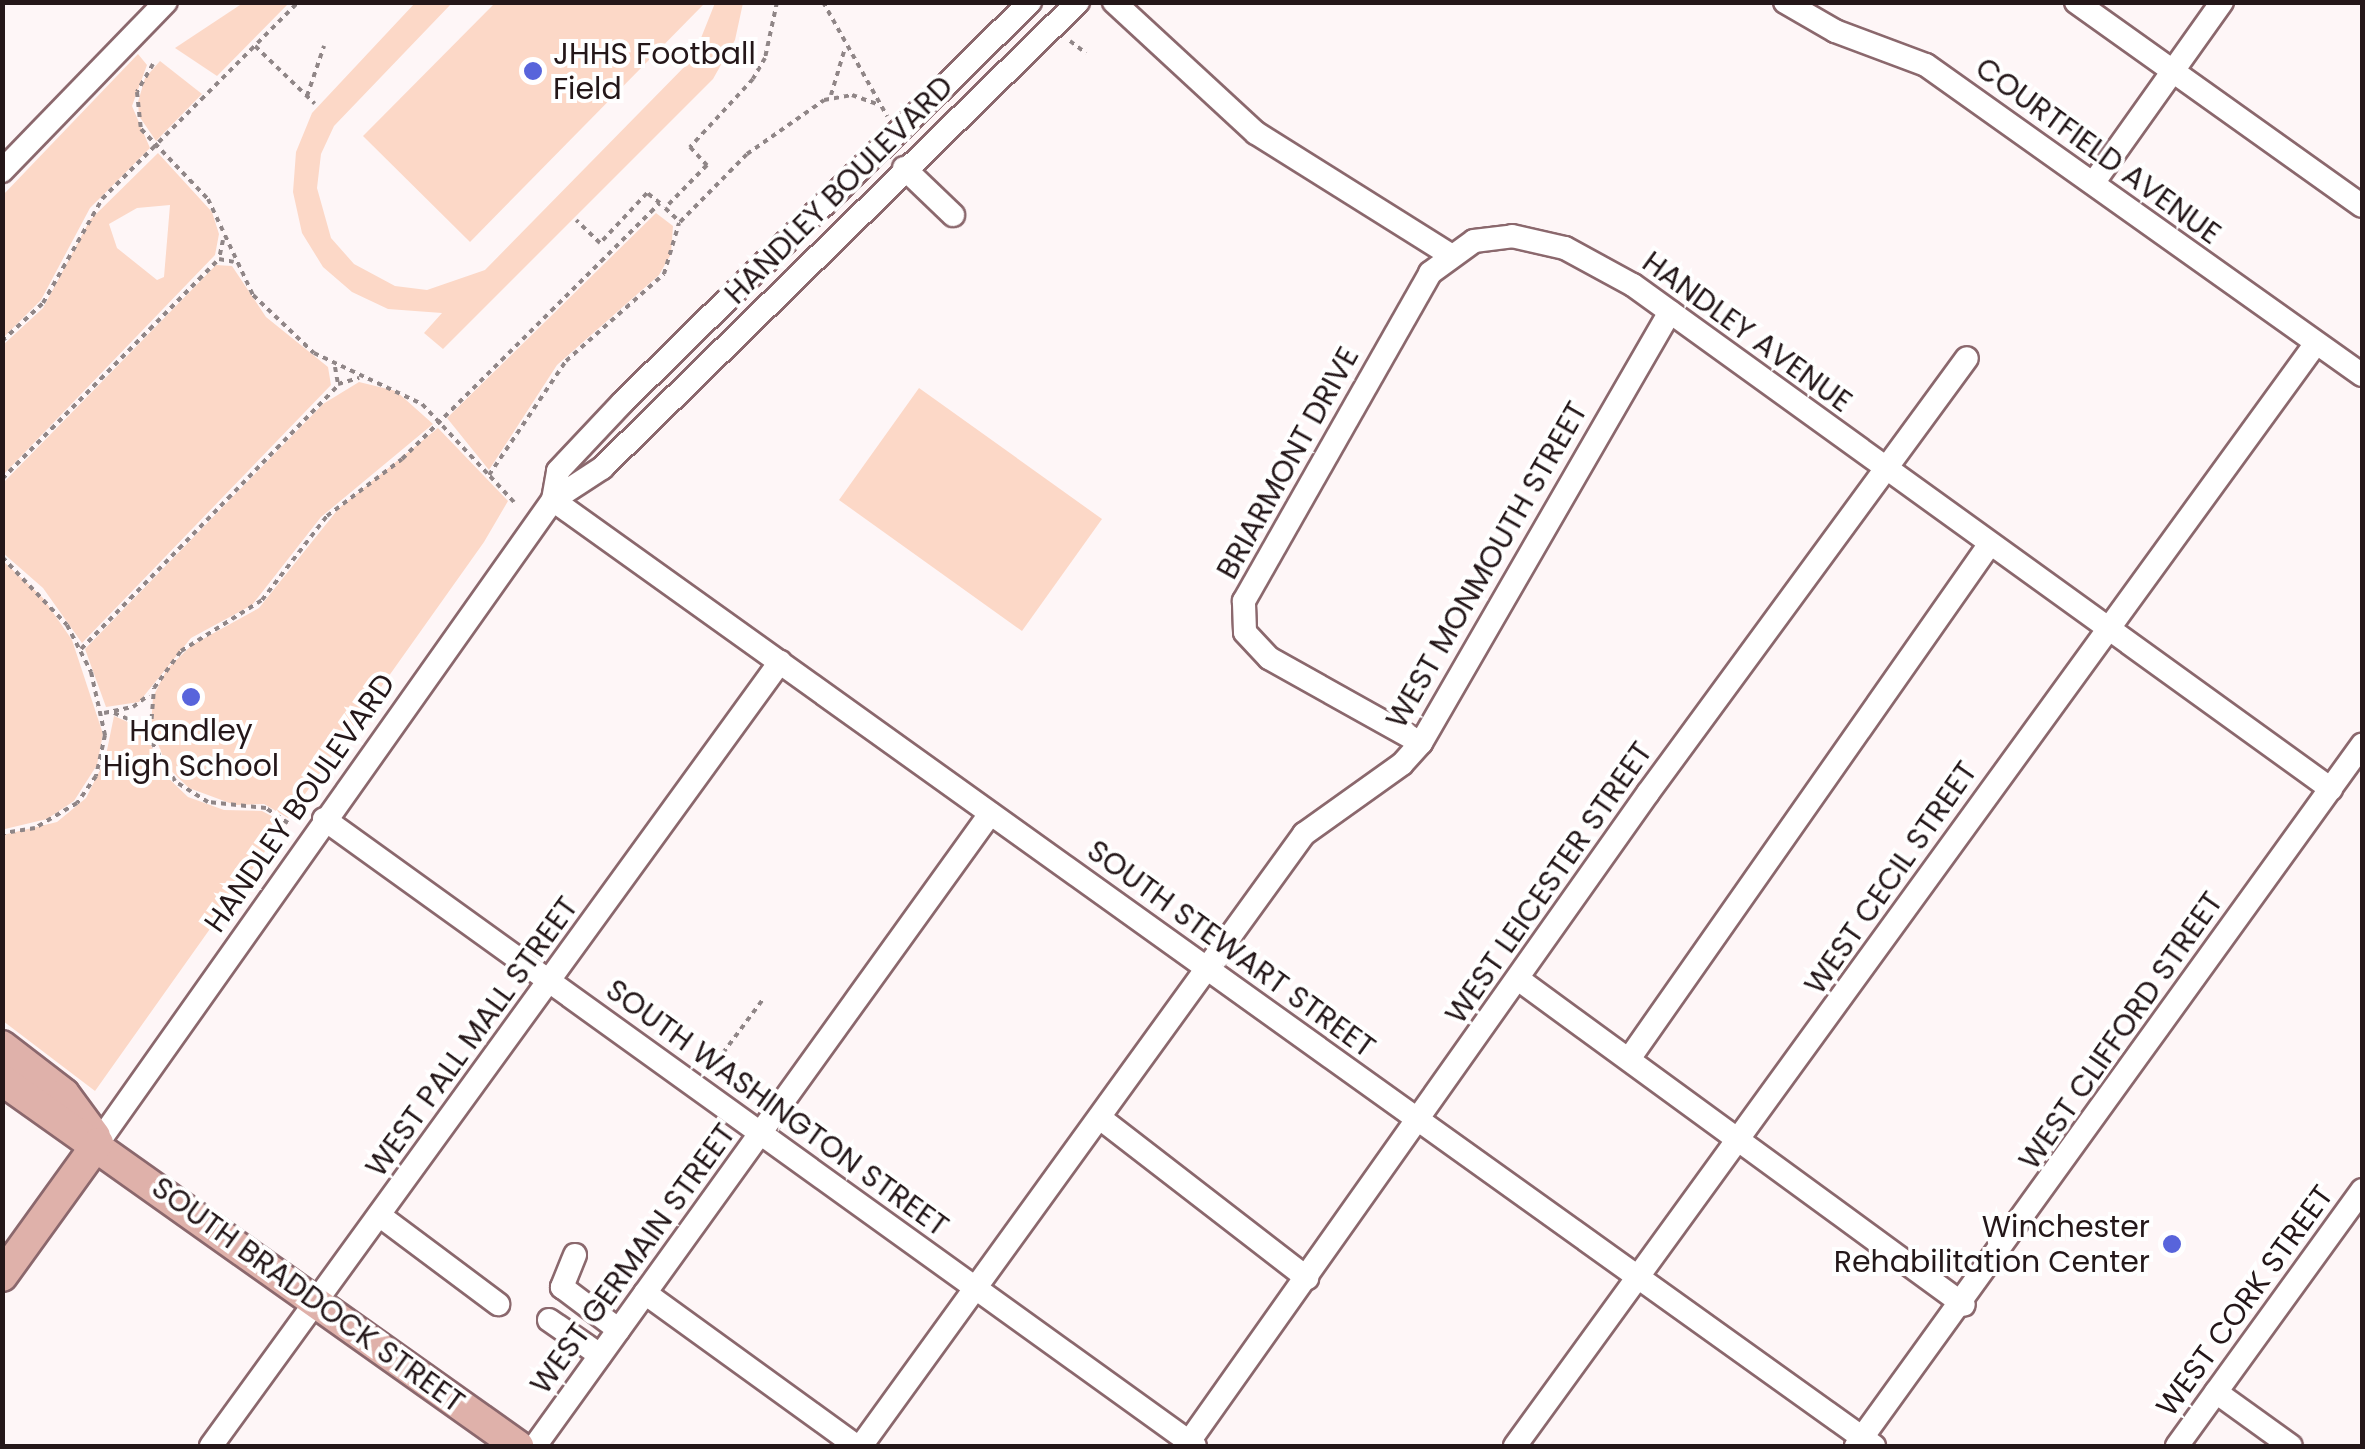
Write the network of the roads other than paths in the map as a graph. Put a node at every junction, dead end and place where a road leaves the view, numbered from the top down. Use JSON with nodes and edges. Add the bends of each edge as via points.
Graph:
{"nodes":[{"id":1,"x":166,"y":2,"type":"edge"},
{"id":2,"x":1030,"y":2,"type":"edge"},
{"id":3,"x":1078,"y":2,"type":"edge"},
{"id":4,"x":1114,"y":2,"type":"edge"},
{"id":5,"x":1786,"y":2,"type":"edge"},
{"id":6,"x":2076,"y":2,"type":"edge"},
{"id":7,"x":2222,"y":2,"type":"edge"},
{"id":8,"x":2174,"y":72,"type":"junction"},
{"id":9,"x":876,"y":152,"type":"junction"},
{"id":10,"x":901,"y":170,"type":"junction"},
{"id":11,"x":2,"y":171,"type":"edge"},
{"id":12,"x":2094,"y":182,"type":"junction"},
{"id":13,"x":2362,"y":206,"type":"edge"},
{"id":14,"x":953,"y":215,"type":"dead end"},
{"id":15,"x":1448,"y":254,"type":"junction"},
{"id":16,"x":719,"y":309,"type":"junction"},
{"id":17,"x":1670,"y":312,"type":"junction"},
{"id":18,"x":740,"y":330,"type":"junction"},
{"id":19,"x":2316,"y":343,"type":"junction"},
{"id":20,"x":1967,"y":358,"type":"dead end"},
{"id":21,"x":2362,"y":374,"type":"edge"},
{"id":22,"x":1887,"y":469,"type":"junction"},
{"id":23,"x":553,"y":500,"type":"junction"},
{"id":24,"x":1989,"y":544,"type":"junction"},
{"id":25,"x":2106,"y":629,"type":"junction"},
{"id":26,"x":780,"y":662,"type":"junction"},
{"id":27,"x":1421,"y":742,"type":"junction"},
{"id":28,"x":2362,"y":745,"type":"edge"},
{"id":29,"x":2331,"y":789,"type":"junction"},
{"id":30,"x":990,"y":814,"type":"junction"},
{"id":31,"x":324,"y":819,"type":"junction"},
{"id":32,"x":1207,"y":969,"type":"junction"},
{"id":33,"x":1518,"y":979,"type":"junction"},
{"id":34,"x":549,"y":981,"type":"junction"},
{"id":35,"x":2,"y":1046,"type":"edge"},
{"id":36,"x":1629,"y":1059,"type":"junction"},
{"id":37,"x":2,"y":1080,"type":"edge"},
{"id":38,"x":1100,"y":1118,"type":"junction"},
{"id":39,"x":1419,"y":1121,"type":"junction"},
{"id":40,"x":760,"y":1134,"type":"junction"},
{"id":41,"x":98,"y":1143,"type":"junction"},
{"id":42,"x":1739,"y":1144,"type":"junction"},
{"id":43,"x":2362,"y":1190,"type":"edge"},
{"id":44,"x":380,"y":1215,"type":"junction"},
{"id":45,"x":575,"y":1255,"type":"dead end"},
{"id":46,"x":7,"y":1261,"type":"edge"},
{"id":47,"x":1637,"y":1277,"type":"junction"},
{"id":48,"x":1307,"y":1278,"type":"junction"},
{"id":49,"x":976,"y":1288,"type":"junction"},
{"id":50,"x":645,"y":1292,"type":"junction"},
{"id":51,"x":317,"y":1301,"type":"junction"},
{"id":52,"x":498,"y":1304,"type":"dead end"},
{"id":53,"x":1964,"y":1305,"type":"junction"},
{"id":54,"x":549,"y":1320,"type":"dead end"},
{"id":55,"x":619,"y":1330,"type":"junction"},
{"id":56,"x":600,"y":1355,"type":"junction"},
{"id":57,"x":2216,"y":1392,"type":"junction"},
{"id":58,"x":1524,"y":1443,"type":"edge"},
{"id":59,"x":1864,"y":1444,"type":"edge"},
{"id":60,"x":1190,"y":1445,"type":"edge"},
{"id":61,"x":211,"y":1446,"type":"edge"},
{"id":62,"x":518,"y":1446,"type":"edge"},
{"id":63,"x":535,"y":1446,"type":"edge"},
{"id":64,"x":859,"y":1446,"type":"edge"},
{"id":65,"x":2177,"y":1446,"type":"edge"},
{"id":66,"x":2290,"y":1446,"type":"edge"}],
"edges":[{"from":1,"to":11,"type":"street"},
{"from":2,"to":9,"type":"street","name":"HANDLEY BOULEVARD"},
{"from":3,"to":10,"type":"street","name":"HANDLEY BOULEVARD"},
{"from":4,"to":15,"type":"street","via":[[1256,133]]},
{"from":5,"to":12,"type":"street","name":"COURTFIELD AVENUE","via":[[1834,30],[1910,56]]},
{"from":6,"to":8,"type":"street"},
{"from":7,"to":8,"type":"street"},
{"from":8,"to":12,"type":"street"},
{"from":8,"to":13,"type":"street"},
{"from":9,"to":10,"type":"street"},
{"from":9,"to":16,"type":"street","name":"HANDLEY BOULEVARD"},
{"from":10,"to":14,"type":"street"},
{"from":10,"to":18,"type":"street","name":"HANDLEY BOULEVARD"},
{"from":12,"to":19,"type":"street","name":"COURTFIELD AVENUE"},
{"from":15,"to":17,"type":"street","name":"HANDLEY AVENUE","via":[[1492,237],[1539,240],[1592,262]]},
{"from":15,"to":27,"type":"street","name":"BRIARMONT DRIVE","via":[[1424,282],[1314,471],[1249,588],[1243,618],[1245,632],[1268,658]]},
{"from":16,"to":18,"type":"street"},
{"from":16,"to":23,"type":"street","name":"HANDLEY BOULEVARD","via":[[569,459],[556,476]]},
{"from":17,"to":22,"type":"street","name":"HANDLEY AVENUE"},
{"from":17,"to":27,"type":"street","name":"WEST MONMOUTH STREET"},
{"from":18,"to":23,"type":"street","name":"HANDLEY BOULEVARD","via":[[602,468]]},
{"from":19,"to":21,"type":"street","name":"COURTFIELD AVENUE"},
{"from":19,"to":25,"type":"street","name":"WEST CECIL STREET"},
{"from":20,"to":22,"type":"street","name":"WEST LEICESTER STREET"},
{"from":22,"to":24,"type":"street","name":"HANDLEY AVENUE"},
{"from":22,"to":33,"type":"street","name":"WEST LEICESTER STREET"},
{"from":23,"to":26,"type":"street","name":"SOUTH STEWART STREET"},
{"from":23,"to":31,"type":"street","name":"HANDLEY BOULEVARD"},
{"from":24,"to":25,"type":"street","name":"HANDLEY AVENUE"},
{"from":24,"to":36,"type":"street"},
{"from":25,"to":29,"type":"street","name":"HANDLEY AVENUE"},
{"from":25,"to":42,"type":"street","name":"WEST CECIL STREET"},
{"from":26,"to":30,"type":"street","name":"SOUTH STEWART STREET"},
{"from":26,"to":34,"type":"street","name":"WEST PALL MALL STREET"},
{"from":27,"to":32,"type":"street","name":"WEST MONMOUTH STREET","via":[[1402,764],[1304,834]]},
{"from":28,"to":29,"type":"street","name":"WEST CLIFFORD STREET"},
{"from":29,"to":53,"type":"street","name":"WEST CLIFFORD STREET"},
{"from":30,"to":32,"type":"street","name":"SOUTH STEWART STREET"},
{"from":30,"to":40,"type":"street","name":"WEST GERMAIN STREET"},
{"from":31,"to":34,"type":"street","name":"SOUTH WASHINGTON STREET"},
{"from":31,"to":41,"type":"street","name":"HANDLEY BOULEVARD"},
{"from":32,"to":38,"type":"street","name":"WEST MONMOUTH STREET"},
{"from":32,"to":39,"type":"street","name":"SOUTH STEWART STREET"},
{"from":33,"to":36,"type":"street"},
{"from":33,"to":39,"type":"street","name":"WEST LEICESTER STREET"},
{"from":34,"to":40,"type":"street","name":"SOUTH WASHINGTON STREET"},
{"from":34,"to":44,"type":"street","name":"WEST PALL MALL STREET"},
{"from":35,"to":41,"type":"main road","name":"SOUTH BRADDOCK STREET","via":[[64,1094]]},
{"from":36,"to":42,"type":"street"},
{"from":37,"to":41,"type":"main road","name":"SOUTH BRADDOCK STREET"},
{"from":38,"to":48,"type":"street"},
{"from":38,"to":49,"type":"street","name":"WEST MONMOUTH STREET"},
{"from":39,"to":47,"type":"street","name":"SOUTH STEWART STREET"},
{"from":39,"to":48,"type":"street","name":"WEST LEICESTER STREET"},
{"from":40,"to":49,"type":"street","name":"SOUTH WASHINGTON STREET"},
{"from":40,"to":50,"type":"street","name":"WEST GERMAIN STREET"},
{"from":41,"to":46,"type":"main road"},
{"from":41,"to":51,"type":"main road","name":"SOUTH BRADDOCK STREET"},
{"from":42,"to":47,"type":"street","name":"WEST CECIL STREET"},
{"from":42,"to":53,"type":"street"},
{"from":43,"to":57,"type":"street","name":"WEST CORK STREET"},
{"from":44,"to":51,"type":"street","name":"WEST PALL MALL STREET"},
{"from":44,"to":52,"type":"street"},
{"from":45,"to":55,"type":"street","via":[[562,1287]]},
{"from":47,"to":58,"type":"street","name":"WEST CECIL STREET"},
{"from":47,"to":59,"type":"street","name":"SOUTH STEWART STREET"},
{"from":48,"to":60,"type":"street","name":"WEST LEICESTER STREET"},
{"from":49,"to":60,"type":"street","name":"SOUTH WASHINGTON STREET"},
{"from":49,"to":64,"type":"street","name":"WEST MONMOUTH STREET"},
{"from":50,"to":55,"type":"street","name":"WEST GERMAIN STREET"},
{"from":50,"to":64,"type":"street"},
{"from":51,"to":61,"type":"street","name":"WEST PALL MALL STREET"},
{"from":51,"to":62,"type":"main road","name":"SOUTH BRADDOCK STREET"},
{"from":53,"to":59,"type":"street","name":"WEST CLIFFORD STREET"},
{"from":54,"to":56,"type":"street"},
{"from":55,"to":56,"type":"street","name":"WEST GERMAIN STREET"},
{"from":56,"to":63,"type":"street","name":"WEST GERMAIN STREET"},
{"from":57,"to":65,"type":"street","name":"WEST CORK STREET"},
{"from":57,"to":66,"type":"street"}]}
